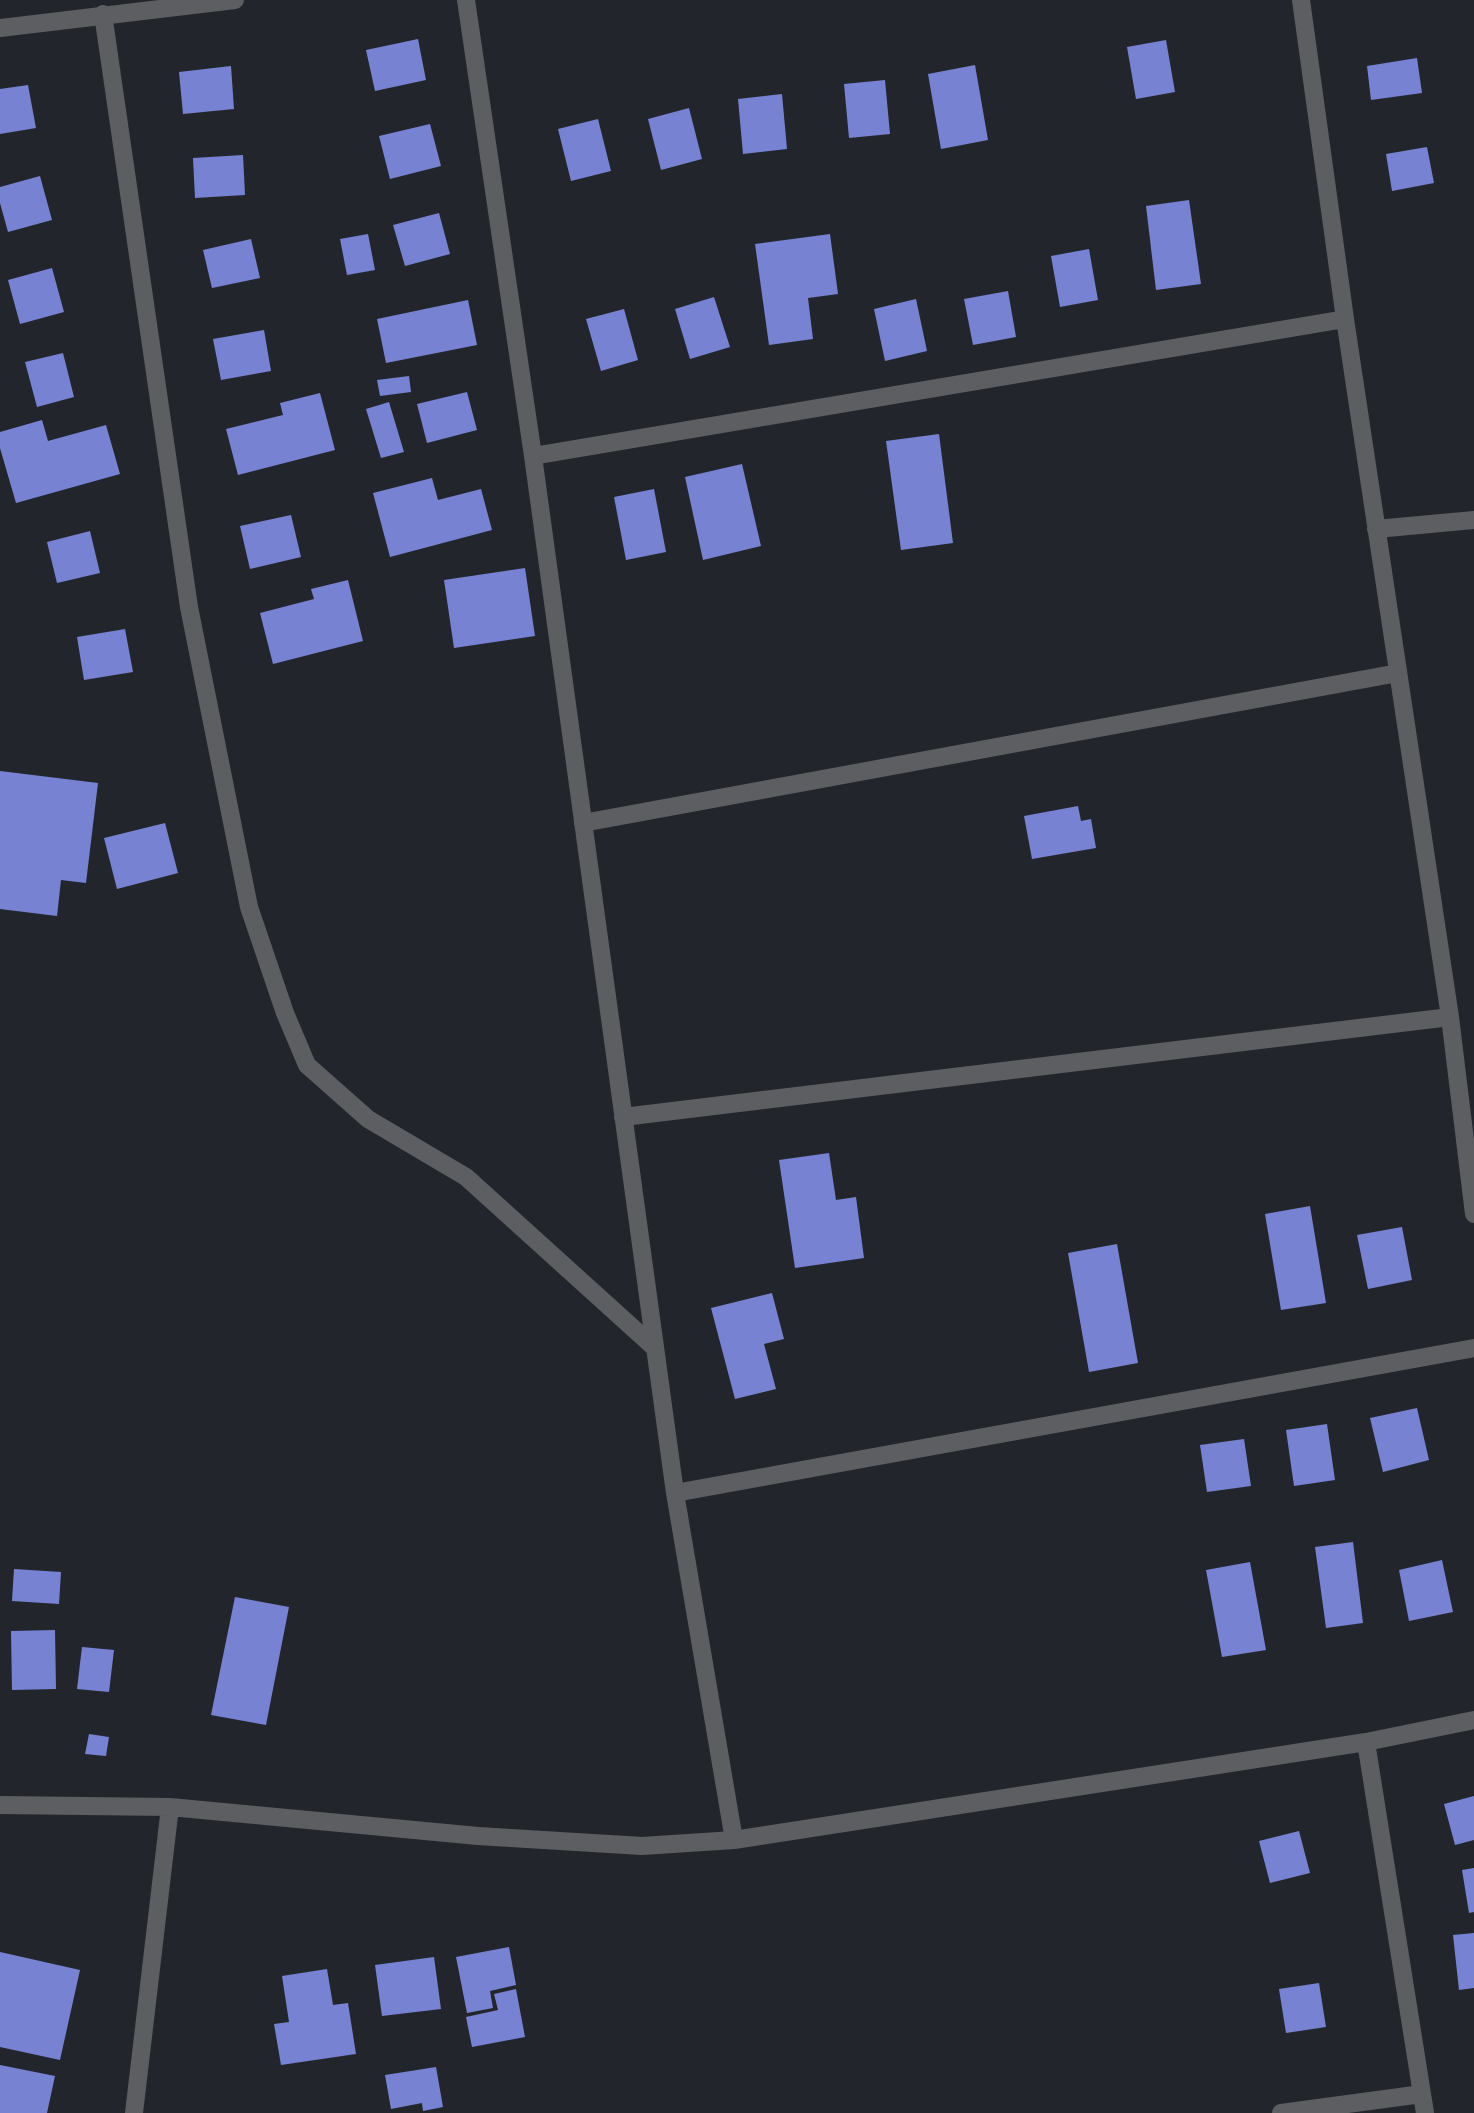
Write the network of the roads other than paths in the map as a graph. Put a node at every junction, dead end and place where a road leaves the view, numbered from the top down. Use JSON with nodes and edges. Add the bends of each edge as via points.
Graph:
{"nodes":[{"id":1,"x":235,"y":0,"type":"edge"},
{"id":2,"x":466,"y":0,"type":"edge"},
{"id":3,"x":1301,"y":0,"type":"edge"},
{"id":4,"x":103,"y":14,"type":"junction"},
{"id":5,"x":0,"y":28,"type":"edge"},
{"id":6,"x":1345,"y":319,"type":"junction"},
{"id":7,"x":533,"y":456,"type":"junction"},
{"id":8,"x":1474,"y":520,"type":"edge"},
{"id":9,"x":1377,"y":530,"type":"junction"},
{"id":10,"x":1398,"y":673,"type":"junction"},
{"id":11,"x":583,"y":823,"type":"junction"},
{"id":12,"x":1450,"y":1017,"type":"junction"},
{"id":13,"x":623,"y":1117,"type":"junction"},
{"id":14,"x":1474,"y":1214,"type":"edge"},
{"id":15,"x":1474,"y":1348,"type":"edge"},
{"id":16,"x":655,"y":1349,"type":"junction"},
{"id":17,"x":675,"y":1493,"type":"junction"},
{"id":18,"x":1474,"y":1720,"type":"edge"},
{"id":19,"x":1366,"y":1742,"type":"junction"},
{"id":20,"x":0,"y":1805,"type":"edge"},
{"id":21,"x":170,"y":1807,"type":"junction"},
{"id":22,"x":734,"y":1840,"type":"junction"},
{"id":23,"x":1422,"y":2094,"type":"junction"},
{"id":24,"x":134,"y":2113,"type":"edge"},
{"id":25,"x":1281,"y":2113,"type":"edge"},
{"id":26,"x":1425,"y":2113,"type":"edge"}],
"edges":[{"from":1,"to":4,"type":"street"},
{"from":2,"to":7,"type":"street"},
{"from":3,"to":6,"type":"street"},
{"from":4,"to":5,"type":"street"},
{"from":4,"to":16,"type":"street","via":[[189,607],[249,907],[285,1013],[307,1065],[368,1119],[466,1177]]},
{"from":6,"to":7,"type":"street"},
{"from":6,"to":9,"type":"street"},
{"from":7,"to":11,"type":"street"},
{"from":8,"to":9,"type":"street"},
{"from":9,"to":10,"type":"street"},
{"from":10,"to":11,"type":"street"},
{"from":10,"to":12,"type":"street"},
{"from":11,"to":13,"type":"street"},
{"from":12,"to":13,"type":"street"},
{"from":12,"to":14,"type":"street"},
{"from":13,"to":16,"type":"street"},
{"from":15,"to":17,"type":"street"},
{"from":16,"to":17,"type":"street"},
{"from":17,"to":22,"type":"street"},
{"from":18,"to":19,"type":"street"},
{"from":19,"to":22,"type":"street"},
{"from":19,"to":23,"type":"street"},
{"from":20,"to":21,"type":"street"},
{"from":21,"to":22,"type":"street","via":[[478,1836],[642,1846]]},
{"from":21,"to":24,"type":"street"},
{"from":23,"to":25,"type":"street"},
{"from":23,"to":26,"type":"street"}]}
